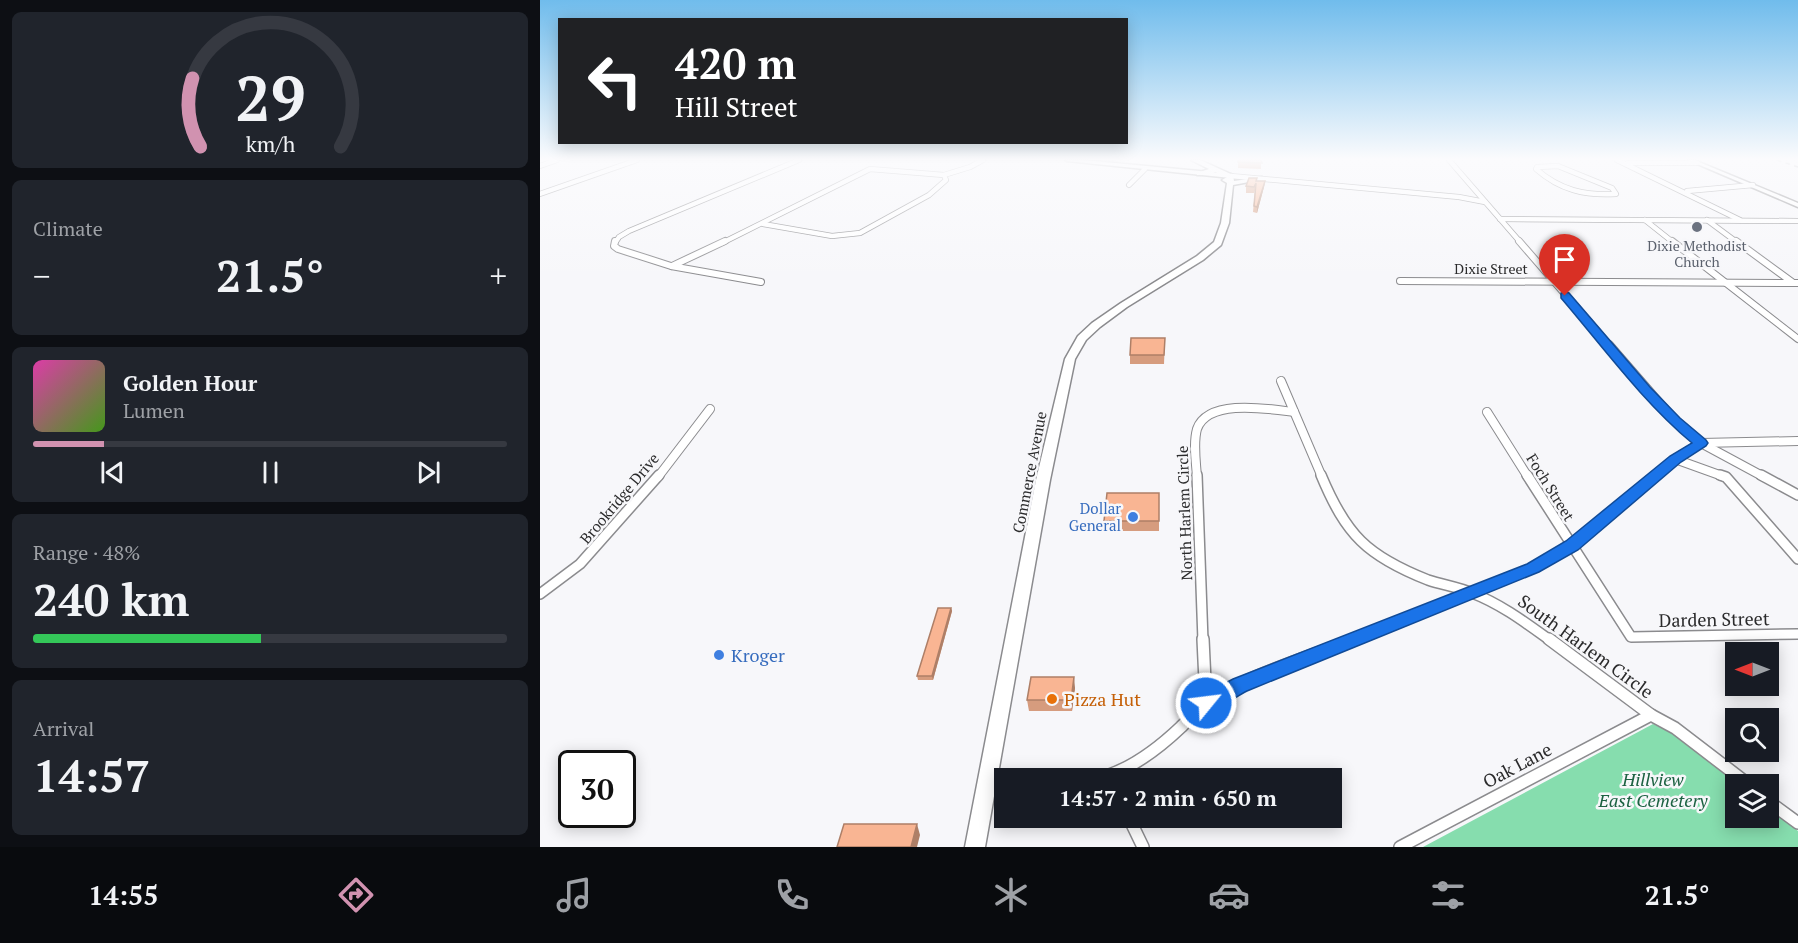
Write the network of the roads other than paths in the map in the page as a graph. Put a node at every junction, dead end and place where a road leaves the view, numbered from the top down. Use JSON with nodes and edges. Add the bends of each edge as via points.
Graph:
{"nodes":[{"id":1,"x":704,"y":200,"type":"edge"},
{"id":2,"x":811,"y":200,"type":"edge"},
{"id":3,"x":921,"y":200,"type":"edge"},
{"id":4,"x":1228,"y":200,"type":"edge"},
{"id":5,"x":1466,"y":200,"type":"edge"},
{"id":6,"x":1483,"y":200,"type":"edge"},
{"id":7,"x":1700,"y":200,"type":"edge"},
{"id":8,"x":1485,"y":202,"type":"junction"},
{"id":9,"x":1500,"y":219,"type":"junction"},
{"id":10,"x":1645,"y":220,"type":"junction"},
{"id":11,"x":1707,"y":220,"type":"junction"},
{"id":12,"x":1741,"y":220,"type":"junction"},
{"id":13,"x":1798,"y":221,"type":"edge"},
{"id":14,"x":763,"y":224,"type":"junction"},
{"id":15,"x":671,"y":266,"type":"junction"},
{"id":16,"x":1400,"y":280,"type":"dead end"},
{"id":17,"x":1552,"y":281,"type":"junction"},
{"id":18,"x":761,"y":282,"type":"dead end"},
{"id":19,"x":1725,"y":282,"type":"junction"},
{"id":20,"x":1796,"y":283,"type":"edge"},
{"id":21,"x":1798,"y":339,"type":"edge"},
{"id":22,"x":1281,"y":381,"type":"dead end"},
{"id":23,"x":710,"y":410,"type":"dead end"},
{"id":24,"x":1294,"y":412,"type":"junction"},
{"id":25,"x":1487,"y":412,"type":"dead end"},
{"id":26,"x":1798,"y":441,"type":"edge"},
{"id":27,"x":1701,"y":443,"type":"junction"},
{"id":28,"x":1676,"y":459,"type":"junction"},
{"id":29,"x":1798,"y":495,"type":"edge"},
{"id":30,"x":1572,"y":546,"type":"junction"},
{"id":31,"x":1797,"y":558,"type":"edge"},
{"id":32,"x":1473,"y":593,"type":"junction"},
{"id":33,"x":540,"y":594,"type":"edge"},
{"id":34,"x":1798,"y":634,"type":"edge"},
{"id":35,"x":1631,"y":637,"type":"joint"},
{"id":36,"x":1206,"y":703,"type":"junction"},
{"id":37,"x":1651,"y":715,"type":"junction"},
{"id":38,"x":1127,"y":768,"type":"edge"},
{"id":39,"x":1735,"y":774,"type":"edge"},
{"id":40,"x":989,"y":777,"type":"junction"},
{"id":41,"x":994,"y":777,"type":"edge"},
{"id":42,"x":1779,"y":809,"type":"edge"},
{"id":43,"x":1798,"y":823,"type":"edge"},
{"id":44,"x":1134,"y":828,"type":"edge"},
{"id":45,"x":975,"y":847,"type":"edge"},
{"id":46,"x":1143,"y":847,"type":"edge"},
{"id":47,"x":1400,"y":847,"type":"edge"}],
"edges":[{"from":1,"to":15,"type":"street","via":[[617,238],[614,246],[618,249]]},
{"from":2,"to":14,"type":"street"},
{"from":3,"to":14,"type":"street","via":[[872,229],[854,235],[813,235]]},
{"from":4,"to":40,"type":"main road","name":"Commerce Avenue","via":[[1218,243],[1096,326],[1082,338],[1070,359],[1043,480]]},
{"from":5,"to":8,"type":"street"},
{"from":6,"to":8,"type":"street"},
{"from":7,"to":12,"type":"street"},
{"from":8,"to":9,"type":"street"},
{"from":9,"to":10,"type":"street"},
{"from":9,"to":17,"type":"street"},
{"from":10,"to":11,"type":"street"},
{"from":10,"to":19,"type":"street"},
{"from":11,"to":12,"type":"street"},
{"from":11,"to":20,"type":"street"},
{"from":12,"to":13,"type":"street"},
{"from":14,"to":15,"type":"street"},
{"from":15,"to":18,"type":"street"},
{"from":16,"to":17,"type":"street","name":"Dixie Street"},
{"from":17,"to":19,"type":"street","name":"Dixie Street"},
{"from":17,"to":27,"type":"street","via":[[1645,390]]},
{"from":19,"to":20,"type":"street","name":"Dixie Street"},
{"from":19,"to":21,"type":"street"},
{"from":22,"to":24,"type":"street","name":"South Harlem Circle"},
{"from":23,"to":33,"type":"street","name":"Brookridge Drive","via":[[649,488],[580,564]]},
{"from":24,"to":32,"type":"street","name":"South Harlem Circle","via":[[1335,508],[1363,545],[1429,580]]},
{"from":24,"to":36,"type":"street","name":"North Harlem Circle","via":[[1222,410],[1206,415],[1197,427]]},
{"from":25,"to":30,"type":"street","name":"Foch Street"},
{"from":26,"to":27,"type":"street"},
{"from":27,"to":28,"type":"street"},
{"from":27,"to":29,"type":"street"},
{"from":28,"to":30,"type":"street"},
{"from":28,"to":31,"type":"street","via":[[1726,477]]},
{"from":30,"to":32,"type":"street","via":[[1533,568]]},
{"from":30,"to":35,"type":"street","name":"Foch Street"},
{"from":32,"to":36,"type":"street","via":[[1240,685]]},
{"from":32,"to":37,"type":"street","name":"South Harlem Circle","via":[[1548,638]]},
{"from":34,"to":35,"type":"street","name":"Darden Street"},
{"from":36,"to":38,"type":"street","via":[[1178,730]]},
{"from":37,"to":39,"type":"street","name":"South Harlem Circle","via":[[1676,728]]},
{"from":37,"to":47,"type":"street","name":"Oak Lane"},
{"from":40,"to":41,"type":"street"},
{"from":40,"to":45,"type":"main road","name":"Commerce Avenue"},
{"from":42,"to":43,"type":"street"},
{"from":44,"to":46,"type":"street"}]}
